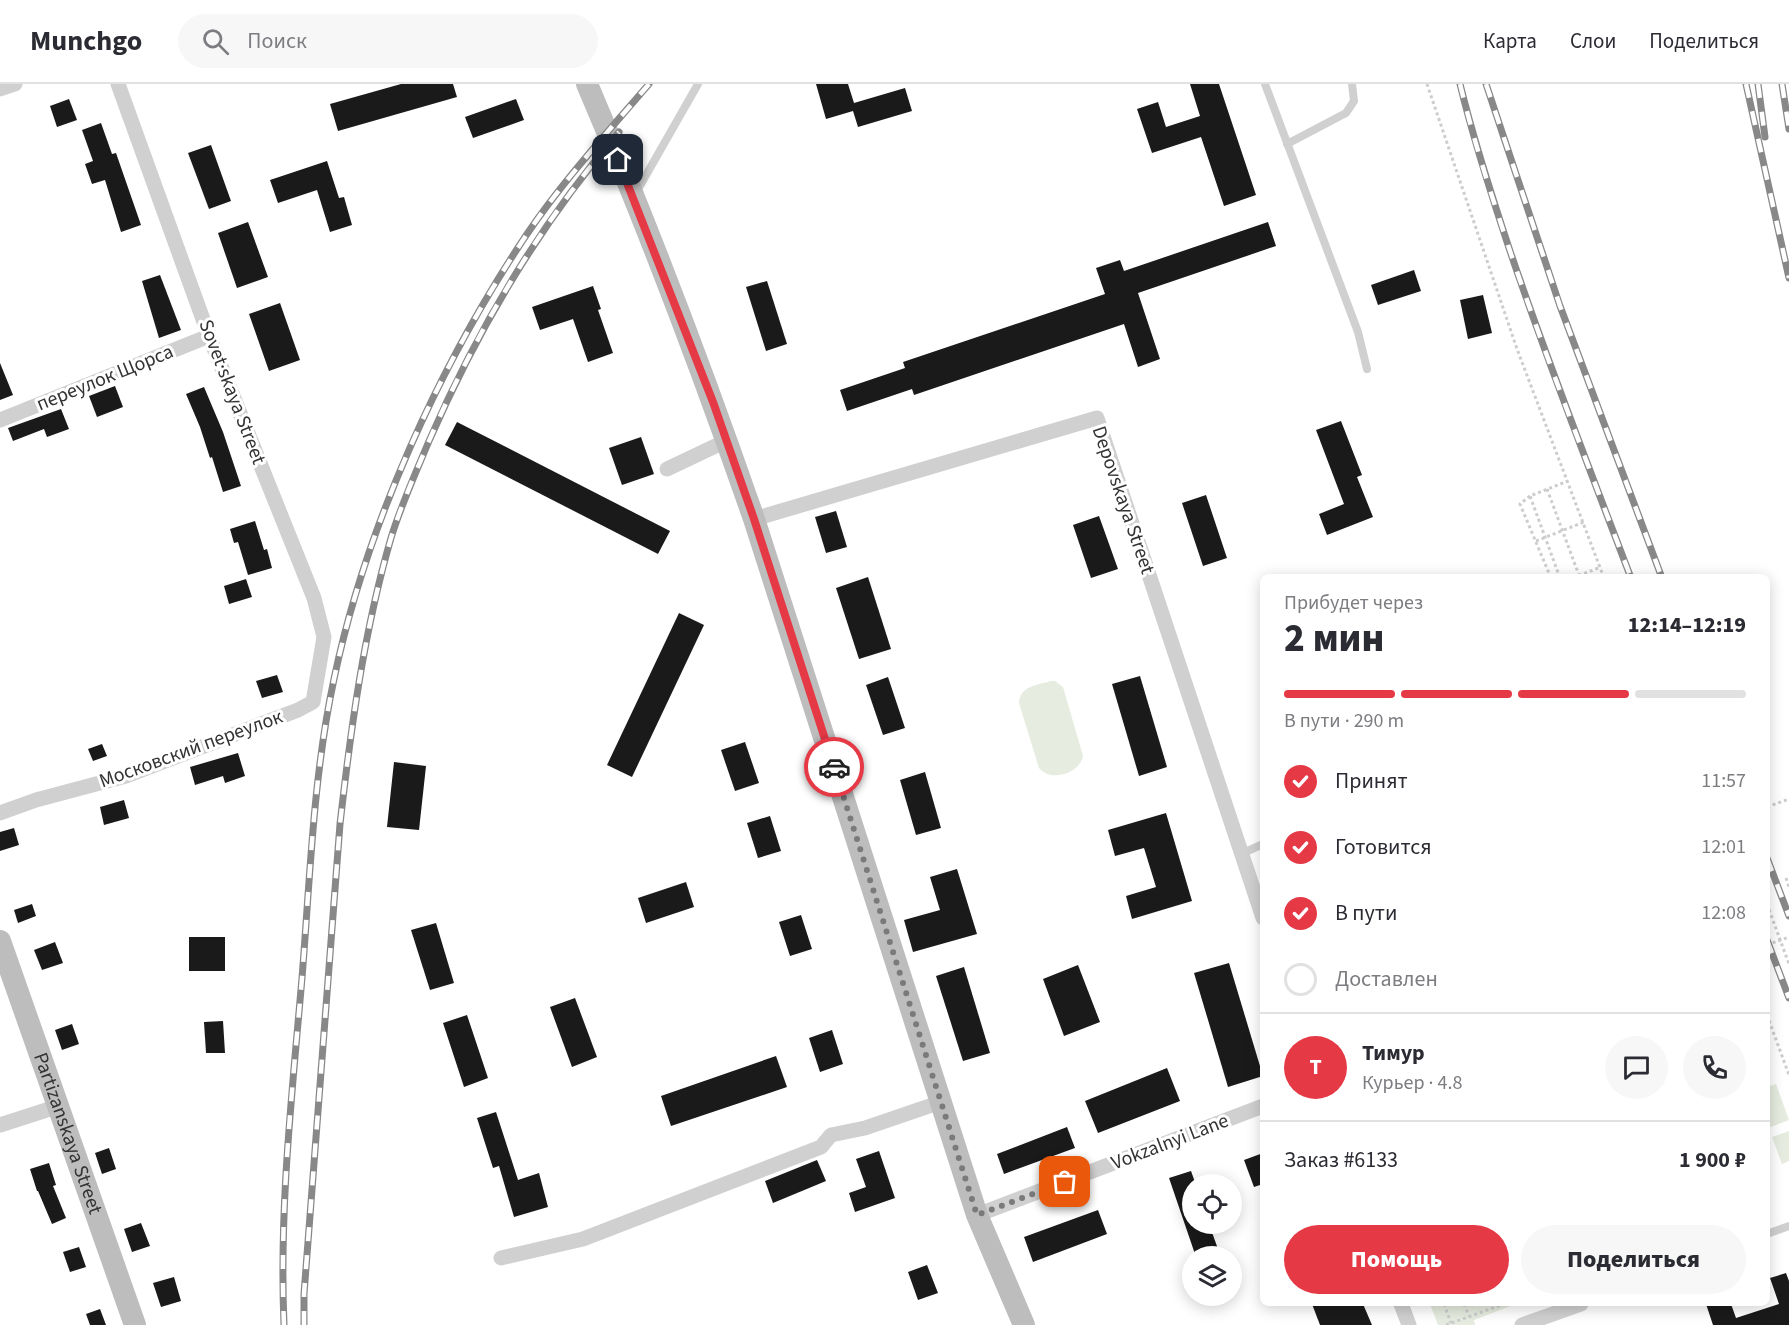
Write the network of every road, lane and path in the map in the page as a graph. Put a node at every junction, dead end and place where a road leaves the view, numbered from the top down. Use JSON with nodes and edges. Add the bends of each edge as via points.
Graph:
{"nodes":[{"id":1,"x":15,"y":84,"type":"edge"},
{"id":2,"x":118,"y":84,"type":"edge"},
{"id":3,"x":587,"y":84,"type":"edge"},
{"id":4,"x":698,"y":84,"type":"edge"},
{"id":5,"x":1264,"y":84,"type":"edge"},
{"id":6,"x":1352,"y":84,"type":"edge"},
{"id":7,"x":1427,"y":84,"type":"edge"},
{"id":8,"x":0,"y":89,"type":"edge"},
{"id":9,"x":1287,"y":144,"type":"junction"},
{"id":10,"x":633,"y":197,"type":"junction"},
{"id":11,"x":209,"y":336,"type":"junction"},
{"id":12,"x":1366,"y":369,"type":"dead end"},
{"id":13,"x":0,"y":420,"type":"edge"},
{"id":14,"x":726,"y":441,"type":"junction"},
{"id":15,"x":667,"y":469,"type":"dead end"},
{"id":16,"x":1568,"y":481,"type":"junction"},
{"id":17,"x":1547,"y":489,"type":"junction"},
{"id":18,"x":1530,"y":496,"type":"junction"},
{"id":19,"x":754,"y":519,"type":"junction"},
{"id":20,"x":1584,"y":522,"type":"junction"},
{"id":21,"x":1562,"y":530,"type":"junction"},
{"id":22,"x":1545,"y":537,"type":"junction"},
{"id":23,"x":1536,"y":541,"type":"junction"},
{"id":24,"x":1600,"y":567,"type":"junction"},
{"id":25,"x":1549,"y":574,"type":"edge"},
{"id":26,"x":1559,"y":574,"type":"edge"},
{"id":27,"x":1579,"y":574,"type":"edge"},
{"id":28,"x":1584,"y":574,"type":"edge"},
{"id":29,"x":1603,"y":574,"type":"edge"},
{"id":30,"x":313,"y":702,"type":"joint"},
{"id":31,"x":1789,"y":799,"type":"edge"},
{"id":32,"x":1770,"y":806,"type":"edge"},
{"id":33,"x":0,"y":813,"type":"edge"},
{"id":34,"x":1260,"y":845,"type":"edge"},
{"id":35,"x":1241,"y":854,"type":"junction"},
{"id":36,"x":1786,"y":878,"type":"dead end"},
{"id":37,"x":1789,"y":887,"type":"edge"},
{"id":38,"x":1260,"y":909,"type":"edge"},
{"id":39,"x":1770,"y":912,"type":"edge"},
{"id":40,"x":1789,"y":937,"type":"edge"},
{"id":41,"x":1780,"y":940,"type":"junction"},
{"id":42,"x":0,"y":941,"type":"edge"},
{"id":43,"x":1770,"y":944,"type":"edge"},
{"id":44,"x":1789,"y":964,"type":"edge"},
{"id":45,"x":1770,"y":1024,"type":"edge"},
{"id":46,"x":1789,"y":1075,"type":"edge"},
{"id":47,"x":942,"y":1102,"type":"junction"},
{"id":48,"x":59,"y":1106,"type":"junction"},
{"id":49,"x":1260,"y":1107,"type":"edge"},
{"id":50,"x":0,"y":1125,"type":"edge"},
{"id":51,"x":977,"y":1215,"type":"junction"},
{"id":52,"x":1789,"y":1226,"type":"edge"},
{"id":53,"x":1770,"y":1233,"type":"edge"},
{"id":54,"x":501,"y":1258,"type":"dead end"},
{"id":55,"x":1402,"y":1306,"type":"edge"},
{"id":56,"x":1445,"y":1306,"type":"edge"},
{"id":57,"x":1465,"y":1306,"type":"edge"},
{"id":58,"x":1498,"y":1306,"type":"edge"},
{"id":59,"x":1575,"y":1306,"type":"edge"},
{"id":60,"x":1469,"y":1316,"type":"junction"},
{"id":61,"x":1451,"y":1323,"type":"junction"},
{"id":62,"x":135,"y":1325,"type":"edge"},
{"id":63,"x":1024,"y":1325,"type":"edge"},
{"id":64,"x":1408,"y":1325,"type":"edge"},
{"id":65,"x":1446,"y":1325,"type":"edge"},
{"id":66,"x":1522,"y":1325,"type":"edge"}],
"edges":[{"from":1,"to":8,"type":"street"},
{"from":2,"to":11,"type":"street","name":"Sovet·skaya Street"},
{"from":3,"to":10,"type":"main road"},
{"from":4,"to":10,"type":"lane"},
{"from":5,"to":9,"type":"lane"},
{"from":6,"to":9,"type":"lane","via":[[1354,101],[1346,113]]},
{"from":7,"to":16,"type":"path","via":[[1517,349]]},
{"from":9,"to":12,"type":"lane","via":[[1358,332]]},
{"from":10,"to":14,"type":"main road"},
{"from":11,"to":13,"type":"street","name":"переулок Щорса"},
{"from":11,"to":30,"type":"street","name":"Sovet·skaya Street","via":[[314,598],[324,637]]},
{"from":14,"to":15,"type":"street"},
{"from":14,"to":19,"type":"main road"},
{"from":16,"to":17,"type":"path"},
{"from":16,"to":20,"type":"path"},
{"from":17,"to":18,"type":"path"},
{"from":17,"to":21,"type":"path"},
{"from":18,"to":22,"type":"path"},
{"from":18,"to":23,"type":"path","via":[[1520,504]]},
{"from":19,"to":35,"type":"street","name":"Depovskaya Street","via":[[1097,418]]},
{"from":19,"to":47,"type":"main road"},
{"from":20,"to":21,"type":"path"},
{"from":20,"to":24,"type":"path"},
{"from":21,"to":22,"type":"path"},
{"from":21,"to":27,"type":"path"},
{"from":22,"to":23,"type":"path"},
{"from":22,"to":26,"type":"path"},
{"from":23,"to":25,"type":"path"},
{"from":24,"to":28,"type":"path"},
{"from":24,"to":29,"type":"path"},
{"from":30,"to":33,"type":"street","name":"Московский переулок","via":[[126,776]]},
{"from":31,"to":32,"type":"path"},
{"from":34,"to":35,"type":"lane"},
{"from":35,"to":38,"type":"street","name":"Depovskaya Street"},
{"from":36,"to":37,"type":"path"},
{"from":39,"to":41,"type":"path"},
{"from":40,"to":41,"type":"path","bridge":true},
{"from":41,"to":43,"type":"path","bridge":true},
{"from":41,"to":44,"type":"path"},
{"from":42,"to":48,"type":"main road","name":"Partizanskaya Street"},
{"from":45,"to":46,"type":"path"},
{"from":47,"to":51,"type":"main road"},
{"from":47,"to":54,"type":"street","via":[[831,1135],[821,1147],[583,1239]]},
{"from":48,"to":50,"type":"street"},
{"from":48,"to":62,"type":"main road","name":"Partizanskaya Street"},
{"from":49,"to":51,"type":"street","name":"Vokzalnyi Lane"},
{"from":51,"to":63,"type":"main road"},
{"from":52,"to":53,"type":"lane"},
{"from":55,"to":64,"type":"street"},
{"from":56,"to":61,"type":"path"},
{"from":57,"to":60,"type":"path"},
{"from":58,"to":60,"type":"path"},
{"from":59,"to":66,"type":"street"},
{"from":60,"to":61,"type":"path"},
{"from":61,"to":65,"type":"path"}]}
